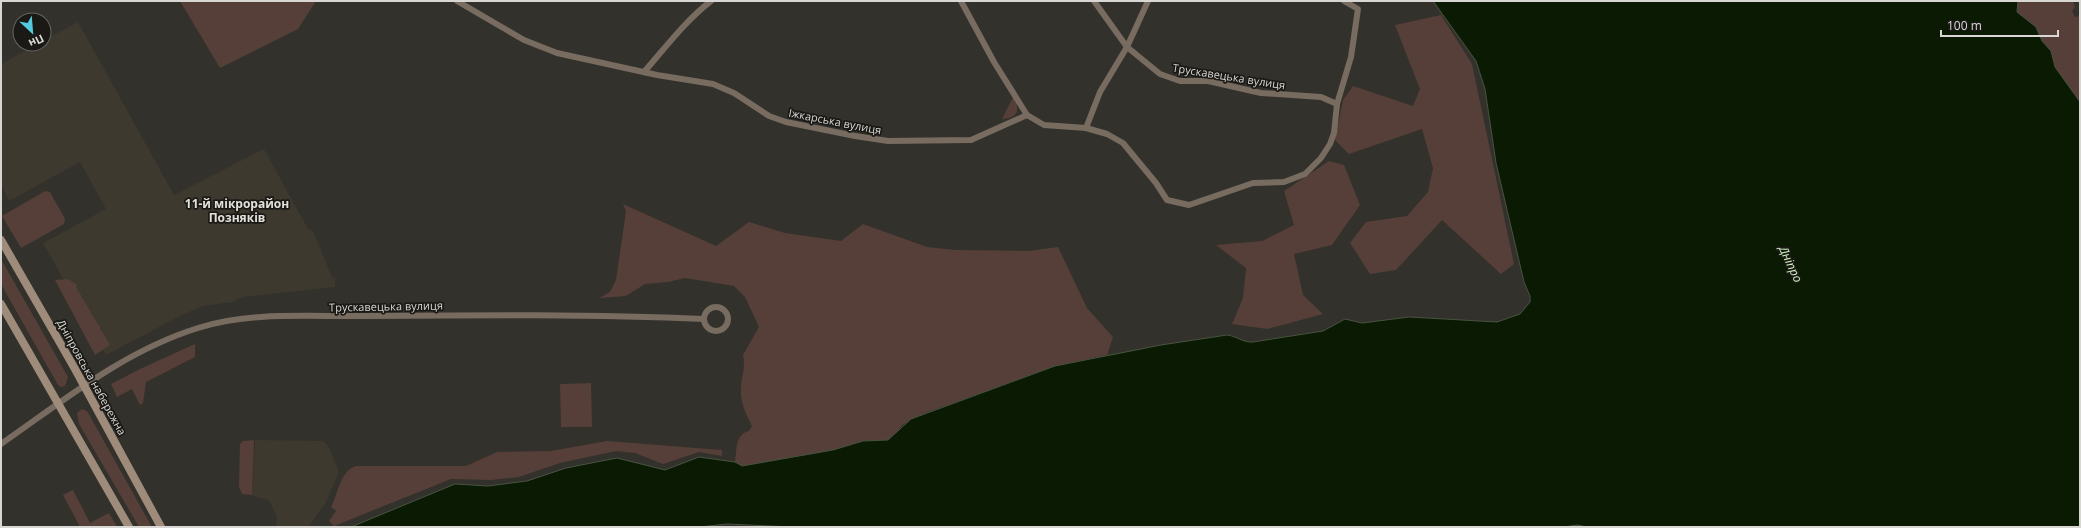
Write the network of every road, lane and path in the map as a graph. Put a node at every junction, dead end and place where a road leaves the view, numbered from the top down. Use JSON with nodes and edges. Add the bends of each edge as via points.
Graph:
{"nodes":[{"id":1,"x":457,"y":1,"type":"edge"},
{"id":2,"x":711,"y":1,"type":"edge"},
{"id":3,"x":961,"y":1,"type":"edge"},
{"id":4,"x":1094,"y":1,"type":"edge"},
{"id":5,"x":1148,"y":1,"type":"edge"},
{"id":6,"x":1344,"y":1,"type":"edge"},
{"id":7,"x":1127,"y":47,"type":"junction"},
{"id":8,"x":644,"y":72,"type":"junction"},
{"id":9,"x":1337,"y":104,"type":"junction"},
{"id":10,"x":1027,"y":115,"type":"junction"},
{"id":11,"x":1086,"y":128,"type":"junction"},
{"id":12,"x":1,"y":240,"type":"edge"},
{"id":13,"x":1,"y":304,"type":"edge"},
{"id":14,"x":704,"y":319,"type":"junction"},
{"id":15,"x":84,"y":386,"type":"junction"},
{"id":16,"x":58,"y":405,"type":"junction"},
{"id":17,"x":1,"y":444,"type":"edge"},
{"id":18,"x":129,"y":527,"type":"edge"},
{"id":19,"x":161,"y":527,"type":"edge"}],
"edges":[{"from":1,"to":8,"type":"street","name":"Іжкарська вулиця","via":[[524,40],[557,53]]},
{"from":2,"to":8,"type":"street","via":[[682,27]]},
{"from":3,"to":10,"type":"street","via":[[994,62]]},
{"from":4,"to":7,"type":"street","name":"Трускавецька вулиця"},
{"from":5,"to":7,"type":"street"},
{"from":6,"to":9,"type":"street","via":[[1358,9],[1351,56]]},
{"from":7,"to":9,"type":"street","name":"Трускавецька вулиця","via":[[1160,74],[1180,81],[1208,81],[1261,93],[1321,97]]},
{"from":7,"to":11,"type":"street","via":[[1100,92]]},
{"from":8,"to":10,"type":"street","name":"Іжкарська вулиця","via":[[713,84],[734,93],[769,116],[786,122],[888,141],[971,140]]},
{"from":9,"to":11,"type":"street","via":[[1334,133],[1330,144],[1321,158],[1305,174],[1284,182],[1253,183],[1189,205],[1167,200],[1124,143],[1107,134]]},
{"from":10,"to":11,"type":"street","via":[[1044,125]]},
{"from":12,"to":15,"type":"main road","name":"Дніпровська набережна"},
{"from":13,"to":16,"type":"main road"},
{"from":14,"to":14,"type":"street","via":[[708,328],[717,331],[725,327],[729,318],[725,310],[716,306],[708,310]]},
{"from":14,"to":15,"type":"street","name":"Трускавецька вулиця","via":[[487,315],[232,319],[172,337]]},
{"from":15,"to":16,"type":"street","name":"Трускавецька вулиця"},
{"from":15,"to":19,"type":"main road","name":"Дніпровська набережна"},
{"from":16,"to":17,"type":"street","name":"Трускавецька вулиця"},
{"from":16,"to":18,"type":"main road"}]}
